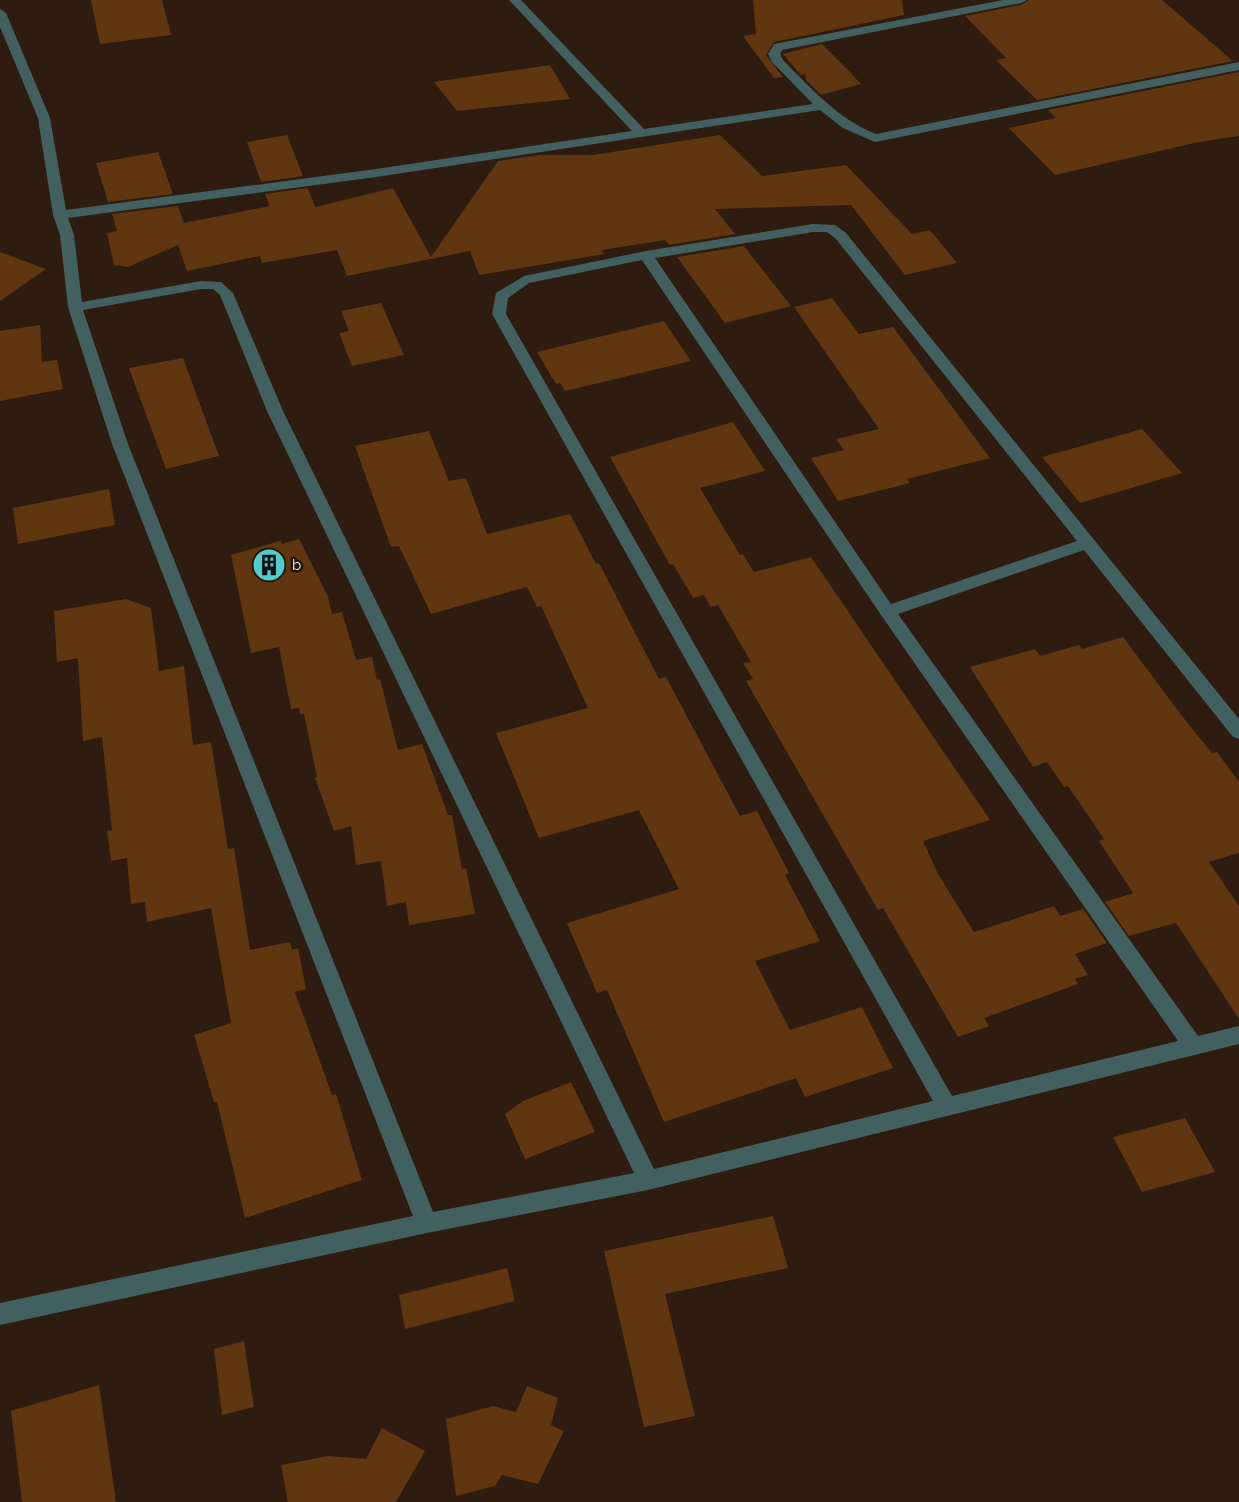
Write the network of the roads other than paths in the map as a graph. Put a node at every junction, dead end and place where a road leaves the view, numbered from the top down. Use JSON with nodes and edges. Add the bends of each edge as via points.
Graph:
{"nodes":[{"id":1,"x":515,"y":0,"type":"edge"},
{"id":2,"x":1021,"y":0,"type":"edge"},
{"id":3,"x":0,"y":13,"type":"edge"},
{"id":4,"x":1239,"y":66,"type":"edge"},
{"id":5,"x":825,"y":106,"type":"junction"},
{"id":6,"x":642,"y":134,"type":"junction"},
{"id":7,"x":60,"y":215,"type":"junction"},
{"id":8,"x":646,"y":255,"type":"junction"},
{"id":9,"x":75,"y":307,"type":"junction"},
{"id":10,"x":1089,"y":543,"type":"junction"},
{"id":11,"x":887,"y":611,"type":"junction"},
{"id":12,"x":1239,"y":732,"type":"edge"},
{"id":13,"x":1239,"y":1035,"type":"edge"},
{"id":14,"x":1192,"y":1045,"type":"junction"},
{"id":15,"x":946,"y":1105,"type":"junction"},
{"id":16,"x":648,"y":1180,"type":"junction"},
{"id":17,"x":427,"y":1223,"type":"junction"},
{"id":18,"x":0,"y":1314,"type":"edge"}],
"edges":[{"from":1,"to":6,"type":"street"},
{"from":2,"to":5,"type":"street","via":[[778,47],[774,54],[778,62]]},
{"from":3,"to":7,"type":"street","via":[[44,118]]},
{"from":4,"to":5,"type":"street","via":[[875,138],[858,133]]},
{"from":5,"to":6,"type":"street"},
{"from":6,"to":7,"type":"street"},
{"from":7,"to":9,"type":"street","via":[[67,235]]},
{"from":8,"to":10,"type":"street","via":[[830,228],[841,236]]},
{"from":8,"to":11,"type":"street"},
{"from":8,"to":15,"type":"street","via":[[524,280],[501,296],[499,314]]},
{"from":9,"to":16,"type":"street","via":[[201,285],[216,285],[226,293],[274,411]]},
{"from":9,"to":17,"type":"street","via":[[120,444]]},
{"from":10,"to":11,"type":"street"},
{"from":10,"to":12,"type":"street"},
{"from":11,"to":14,"type":"street"},
{"from":13,"to":14,"type":"street"},
{"from":14,"to":15,"type":"street"},
{"from":15,"to":16,"type":"street"},
{"from":16,"to":17,"type":"street"},
{"from":17,"to":18,"type":"street"}]}
